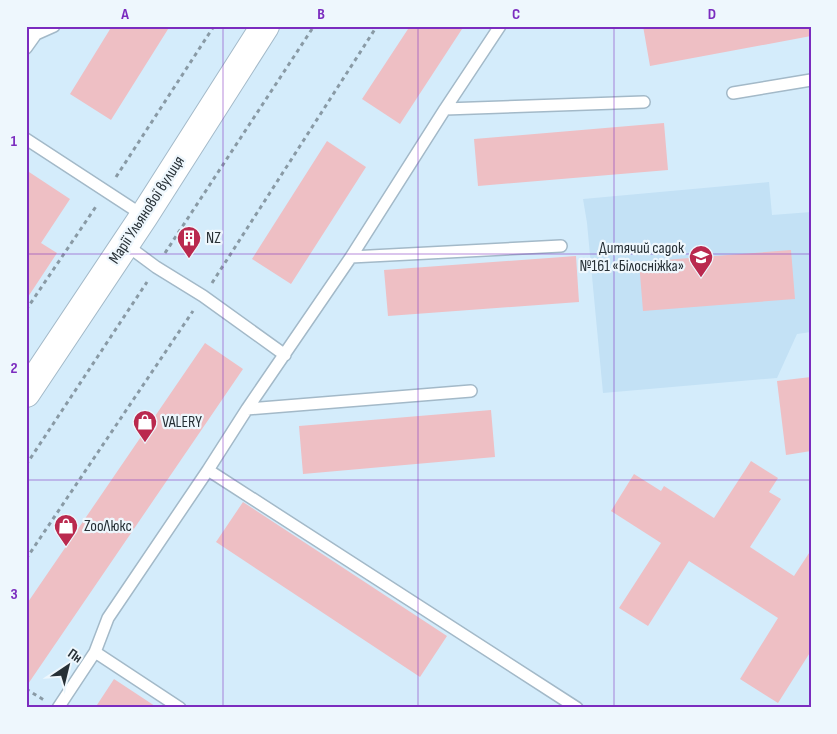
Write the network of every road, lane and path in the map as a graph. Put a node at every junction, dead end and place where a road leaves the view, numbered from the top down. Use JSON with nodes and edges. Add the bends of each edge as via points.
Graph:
{"nodes":[{"id":1,"x":54,"y":26,"type":"edge"},
{"id":2,"x":214,"y":26,"type":"edge"},
{"id":3,"x":264,"y":26,"type":"edge"},
{"id":4,"x":314,"y":26,"type":"edge"},
{"id":5,"x":500,"y":26,"type":"edge"},
{"id":6,"x":31,"y":30,"type":"edge"},
{"id":7,"x":26,"y":48,"type":"edge"},
{"id":8,"x":811,"y":80,"type":"edge"},
{"id":9,"x":733,"y":93,"type":"dead end"},
{"id":10,"x":644,"y":102,"type":"dead end"},
{"id":11,"x":445,"y":109,"type":"junction"},
{"id":12,"x":26,"y":139,"type":"edge"},
{"id":13,"x":106,"y":192,"type":"junction"},
{"id":14,"x":144,"y":216,"type":"junction"},
{"id":15,"x":125,"y":244,"type":"junction"},
{"id":16,"x":561,"y":246,"type":"dead end"},
{"id":17,"x":351,"y":257,"type":"junction"},
{"id":18,"x":156,"y":267,"type":"junction"},
{"id":19,"x":26,"y":310,"type":"edge"},
{"id":20,"x":285,"y":355,"type":"junction"},
{"id":21,"x":470,"y":391,"type":"dead end"},
{"id":22,"x":26,"y":393,"type":"edge"},
{"id":23,"x":248,"y":409,"type":"junction"},
{"id":24,"x":26,"y":465,"type":"edge"},
{"id":25,"x":208,"y":470,"type":"junction"},
{"id":26,"x":95,"y":652,"type":"junction"},
{"id":27,"x":26,"y":689,"type":"edge"},
{"id":28,"x":39,"y":698,"type":"dead end"},
{"id":29,"x":58,"y":708,"type":"edge"},
{"id":30,"x":180,"y":708,"type":"edge"},
{"id":31,"x":577,"y":708,"type":"edge"}],
"edges":[{"from":1,"to":6,"type":"lane"},
{"from":2,"to":13,"type":"path"},
{"from":3,"to":14,"type":"street","name":"Марії Ульянової вулиця"},
{"from":4,"to":18,"type":"path"},
{"from":5,"to":11,"type":"lane"},
{"from":6,"to":7,"type":"lane"},
{"from":8,"to":9,"type":"lane"},
{"from":10,"to":11,"type":"lane"},
{"from":11,"to":17,"type":"lane"},
{"from":12,"to":13,"type":"lane"},
{"from":13,"to":14,"type":"lane"},
{"from":13,"to":19,"type":"path"},
{"from":14,"to":15,"type":"street","name":"Марії Ульянової вулиця"},
{"from":15,"to":18,"type":"lane"},
{"from":15,"to":22,"type":"street","name":"Марії Ульянової вулиця"},
{"from":16,"to":17,"type":"lane"},
{"from":17,"to":20,"type":"lane"},
{"from":18,"to":20,"type":"lane","via":[[203,296]]},
{"from":18,"to":24,"type":"path"},
{"from":20,"to":23,"type":"lane"},
{"from":21,"to":23,"type":"lane"},
{"from":23,"to":25,"type":"lane"},
{"from":25,"to":26,"type":"lane","via":[[108,618]]},
{"from":25,"to":31,"type":"lane"},
{"from":26,"to":29,"type":"lane"},
{"from":26,"to":30,"type":"lane"},
{"from":27,"to":28,"type":"path"}]}
